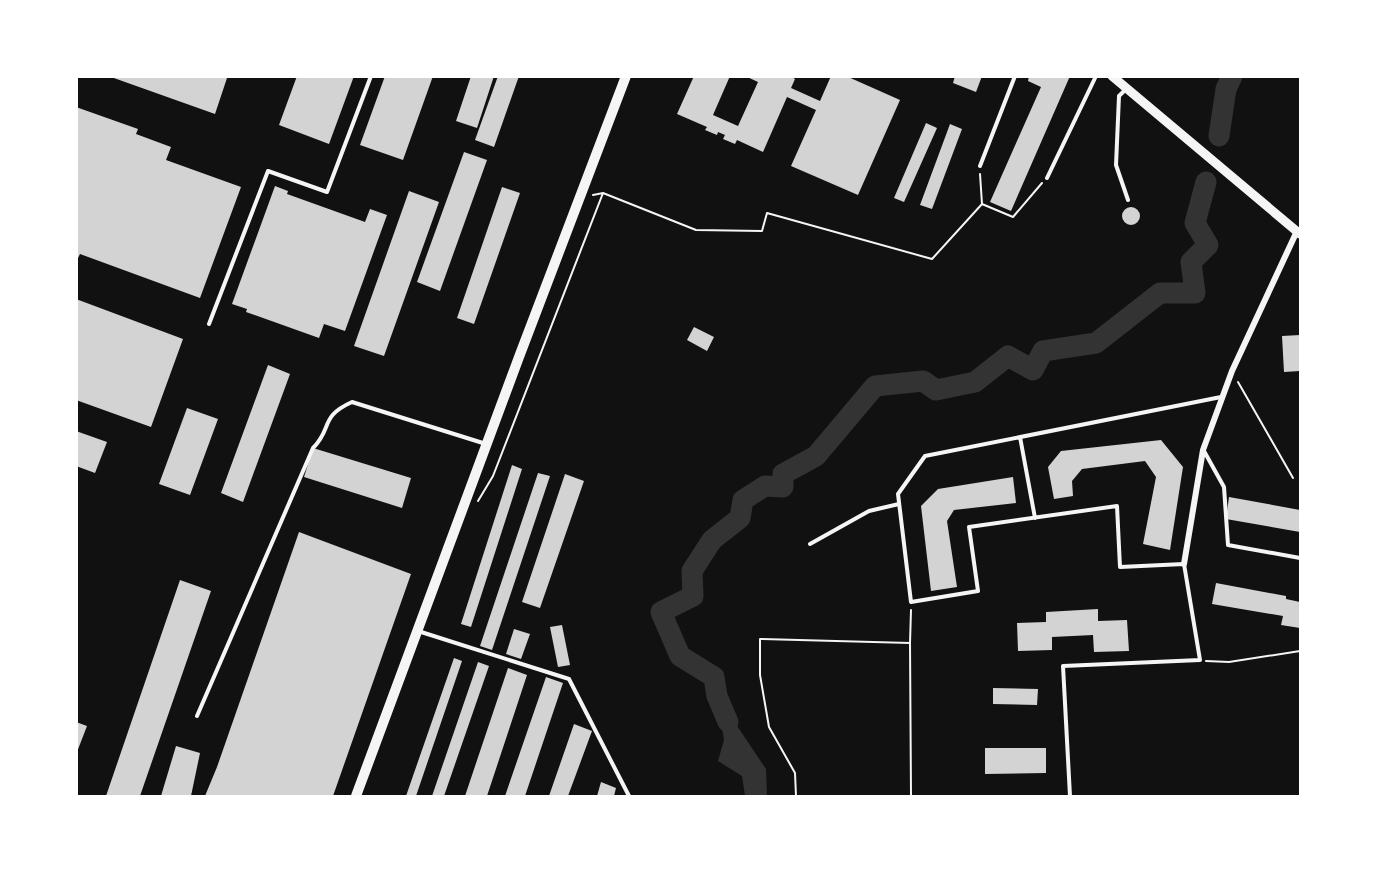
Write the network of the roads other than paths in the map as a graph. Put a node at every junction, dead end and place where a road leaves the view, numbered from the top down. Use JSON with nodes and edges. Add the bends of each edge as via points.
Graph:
{"nodes":[{"id":1,"x":371,"y":76,"type":"edge"},
{"id":2,"x":626,"y":76,"type":"edge"},
{"id":3,"x":1015,"y":76,"type":"edge"},
{"id":4,"x":1096,"y":76,"type":"edge"},
{"id":5,"x":1112,"y":76,"type":"edge"},
{"id":6,"x":1126,"y":88,"type":"junction"},
{"id":7,"x":980,"y":166,"type":"road end"},
{"id":8,"x":1047,"y":178,"type":"road end"},
{"id":9,"x":1128,"y":200,"type":"dead end"},
{"id":10,"x":1299,"y":232,"type":"edge"},
{"id":11,"x":209,"y":324,"type":"dead end"},
{"id":12,"x":1222,"y":397,"type":"junction"},
{"id":13,"x":1020,"y":437,"type":"junction"},
{"id":14,"x":486,"y":444,"type":"junction"},
{"id":15,"x":1203,"y":450,"type":"junction"},
{"id":16,"x":899,"y":504,"type":"junction"},
{"id":17,"x":1035,"y":518,"type":"junction"},
{"id":18,"x":810,"y":544,"type":"dead end"},
{"id":19,"x":1300,"y":558,"type":"edge"},
{"id":20,"x":1184,"y":564,"type":"junction"},
{"id":21,"x":418,"y":630,"type":"junction"},
{"id":22,"x":197,"y":716,"type":"dead end"},
{"id":23,"x":356,"y":796,"type":"edge"},
{"id":24,"x":629,"y":796,"type":"edge"},
{"id":25,"x":1070,"y":796,"type":"edge"}],
"edges":[{"from":1,"to":11,"type":"lane","via":[[327,192],[268,171]]},
{"from":2,"to":14,"type":"main road"},
{"from":3,"to":7,"type":"lane"},
{"from":4,"to":8,"type":"lane"},
{"from":5,"to":6,"type":"street"},
{"from":6,"to":9,"type":"lane","via":[[1119,96],[1116,165]]},
{"from":6,"to":10,"type":"street"},
{"from":10,"to":12,"type":"street"},
{"from":12,"to":13,"type":"lane"},
{"from":12,"to":15,"type":"street"},
{"from":13,"to":16,"type":"lane","via":[[925,456],[898,494]]},
{"from":13,"to":17,"type":"lane"},
{"from":14,"to":21,"type":"main road"},
{"from":14,"to":22,"type":"lane","via":[[352,402],[329,417]]},
{"from":15,"to":19,"type":"lane","via":[[1224,487],[1228,545]]},
{"from":15,"to":20,"type":"street"},
{"from":16,"to":17,"type":"lane","via":[[911,602],[978,591],[969,527]]},
{"from":16,"to":18,"type":"lane","via":[[868,512]]},
{"from":17,"to":20,"type":"lane","via":[[1117,506],[1120,567]]},
{"from":20,"to":25,"type":"lane","via":[[1200,660],[1063,666]]},
{"from":21,"to":23,"type":"main road"},
{"from":21,"to":24,"type":"lane","via":[[569,679]]}]}
